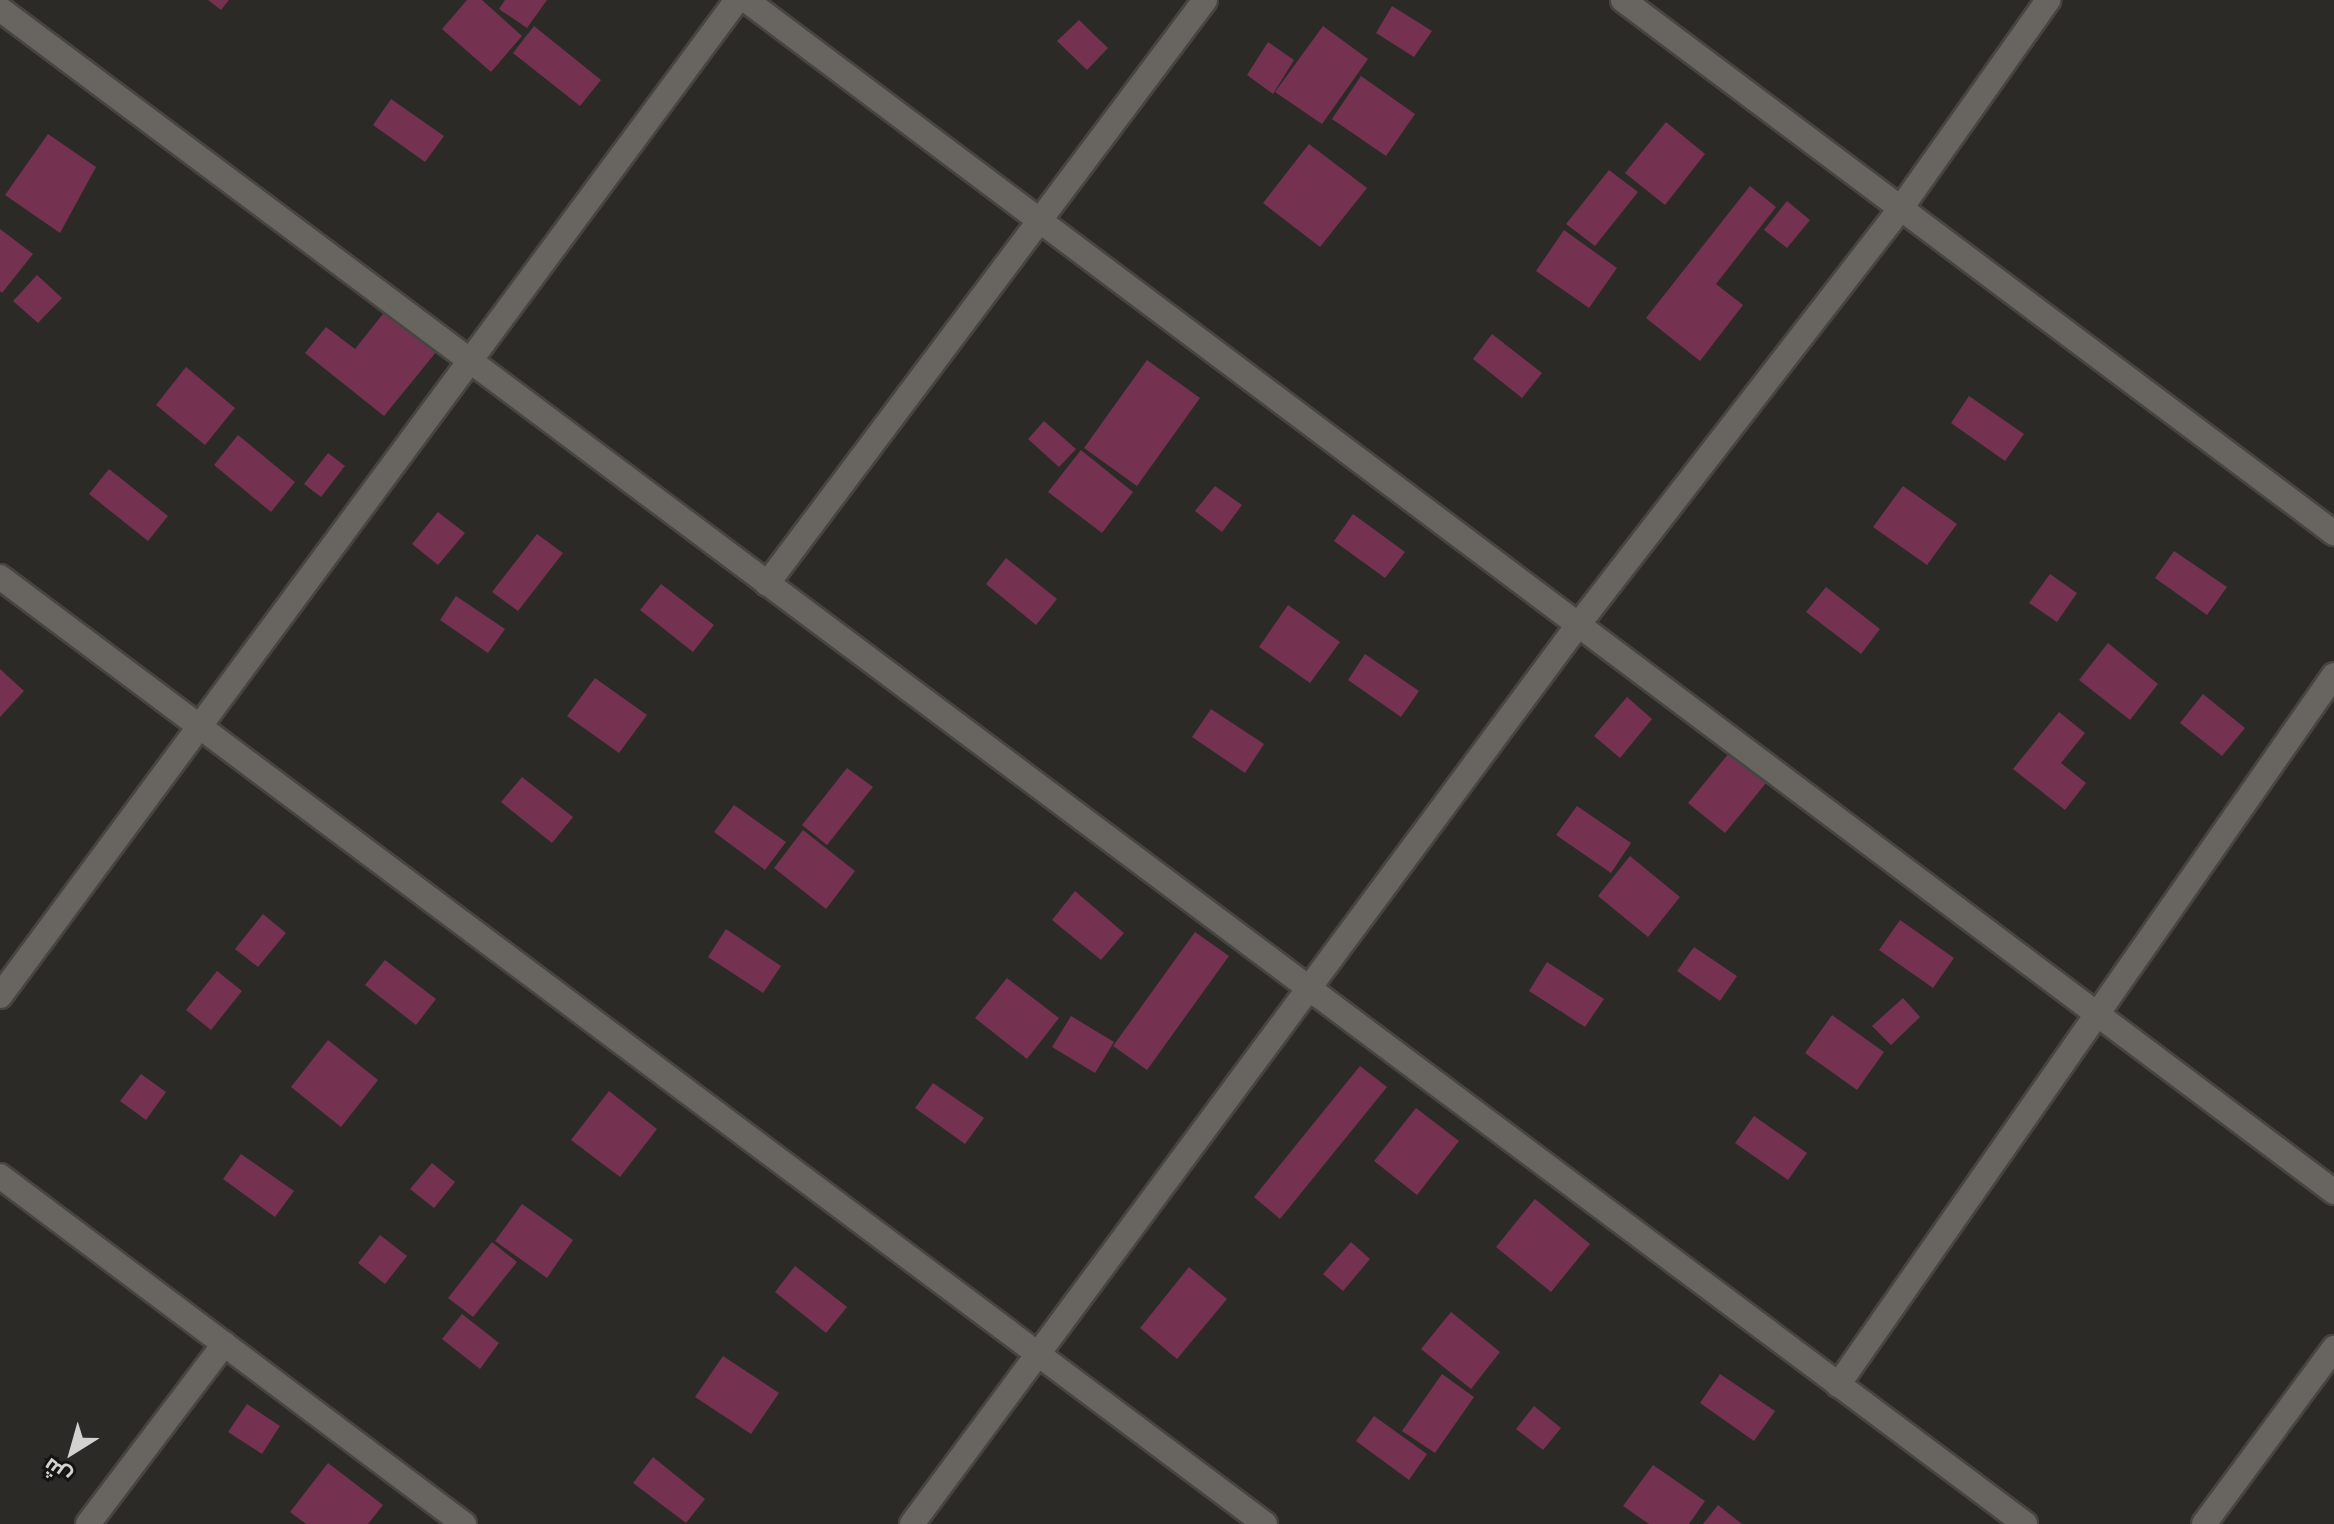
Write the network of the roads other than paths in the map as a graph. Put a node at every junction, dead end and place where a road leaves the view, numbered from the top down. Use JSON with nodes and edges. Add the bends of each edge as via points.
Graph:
{"nodes":[{"id":1,"x":737,"y":0,"type":"edge"},
{"id":2,"x":746,"y":0,"type":"edge"},
{"id":3,"x":1205,"y":0,"type":"edge"},
{"id":4,"x":1623,"y":0,"type":"edge"},
{"id":5,"x":2048,"y":0,"type":"edge"},
{"id":6,"x":0,"y":9,"type":"edge"},
{"id":7,"x":1901,"y":208,"type":"junction"},
{"id":8,"x":1036,"y":218,"type":"junction"},
{"id":9,"x":468,"y":359,"type":"junction"},
{"id":10,"x":2334,"y":533,"type":"edge"},
{"id":11,"x":0,"y":577,"type":"edge"},
{"id":12,"x":767,"y":584,"type":"junction"},
{"id":13,"x":1578,"y":625,"type":"junction"},
{"id":14,"x":2334,"y":675,"type":"edge"},
{"id":15,"x":203,"y":728,"type":"junction"},
{"id":16,"x":1313,"y":992,"type":"junction"},
{"id":17,"x":0,"y":996,"type":"edge"},
{"id":18,"x":2100,"y":1017,"type":"junction"},
{"id":19,"x":0,"y":1176,"type":"edge"},
{"id":20,"x":2334,"y":1192,"type":"edge"},
{"id":21,"x":224,"y":1344,"type":"junction"},
{"id":22,"x":2334,"y":1348,"type":"edge"},
{"id":23,"x":1039,"y":1355,"type":"junction"},
{"id":24,"x":1838,"y":1385,"type":"junction"},
{"id":25,"x":88,"y":1524,"type":"edge"},
{"id":26,"x":464,"y":1524,"type":"edge"},
{"id":27,"x":912,"y":1524,"type":"edge"},
{"id":28,"x":1265,"y":1524,"type":"edge"},
{"id":29,"x":2025,"y":1524,"type":"edge"},
{"id":30,"x":2204,"y":1524,"type":"edge"}],
"edges":[{"from":1,"to":9,"type":"street"},
{"from":2,"to":8,"type":"street"},
{"from":3,"to":8,"type":"street"},
{"from":4,"to":7,"type":"street"},
{"from":5,"to":7,"type":"street"},
{"from":6,"to":9,"type":"street"},
{"from":7,"to":10,"type":"street"},
{"from":7,"to":13,"type":"street"},
{"from":8,"to":12,"type":"street"},
{"from":8,"to":13,"type":"street"},
{"from":9,"to":12,"type":"street"},
{"from":9,"to":15,"type":"street"},
{"from":11,"to":15,"type":"street"},
{"from":12,"to":16,"type":"street"},
{"from":13,"to":16,"type":"street"},
{"from":13,"to":18,"type":"street"},
{"from":14,"to":18,"type":"street"},
{"from":15,"to":17,"type":"street"},
{"from":15,"to":23,"type":"street"},
{"from":16,"to":23,"type":"street"},
{"from":16,"to":24,"type":"street"},
{"from":18,"to":20,"type":"street"},
{"from":18,"to":24,"type":"street"},
{"from":19,"to":21,"type":"street"},
{"from":21,"to":25,"type":"street"},
{"from":21,"to":26,"type":"street"},
{"from":22,"to":30,"type":"street"},
{"from":23,"to":27,"type":"street"},
{"from":23,"to":28,"type":"street"},
{"from":24,"to":29,"type":"street"}]}
